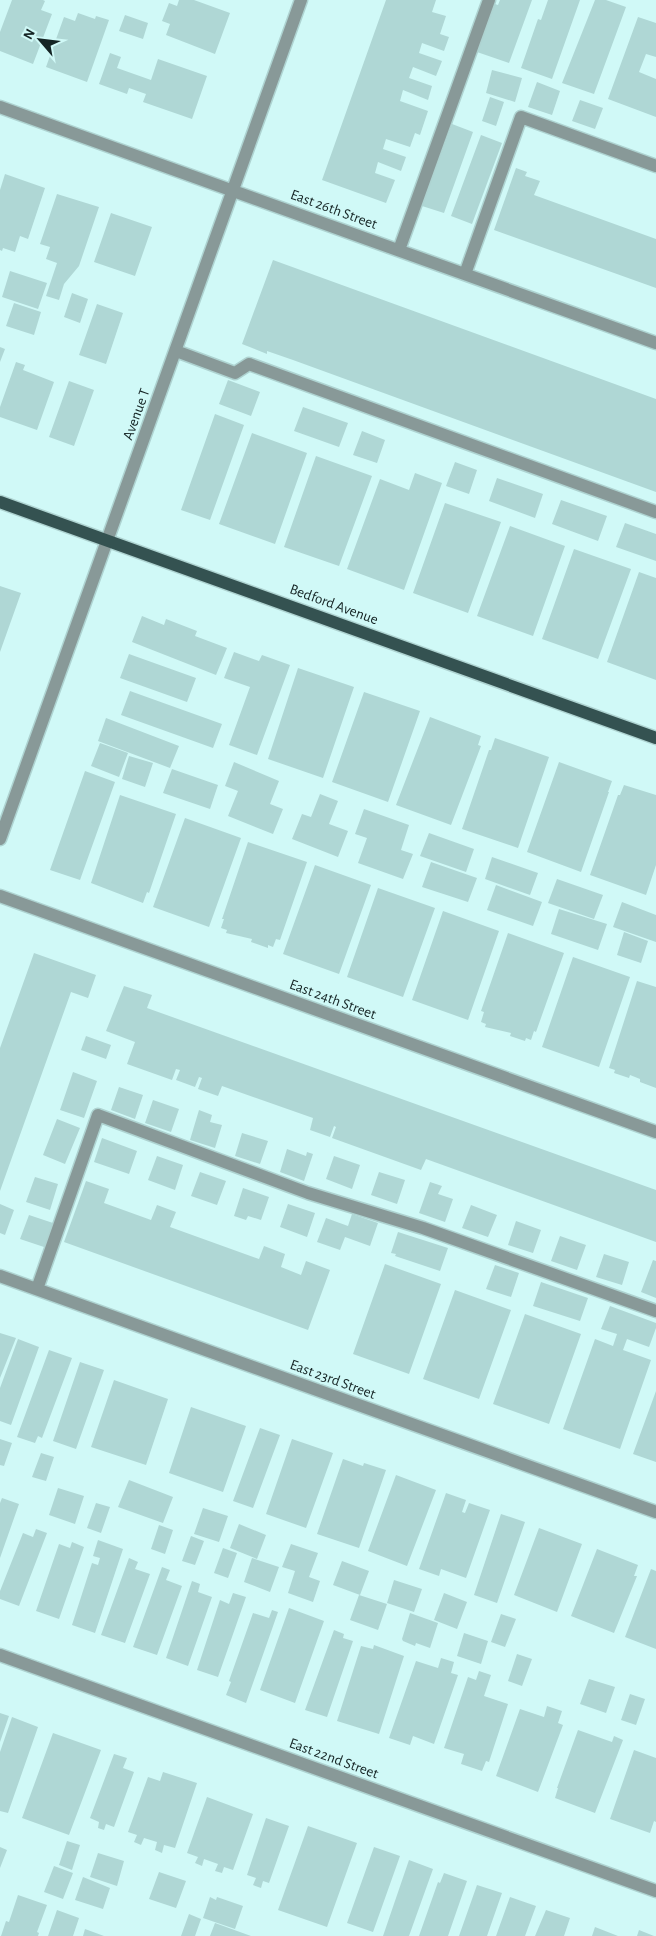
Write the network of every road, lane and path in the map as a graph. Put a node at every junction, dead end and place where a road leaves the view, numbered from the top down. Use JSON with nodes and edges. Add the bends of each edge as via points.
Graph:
{"nodes":[{"id":1,"x":301,"y":0,"type":"edge"},
{"id":2,"x":489,"y":0,"type":"edge"},
{"id":3,"x":0,"y":107,"type":"edge"},
{"id":4,"x":656,"y":166,"type":"edge"},
{"id":5,"x":233,"y":190,"type":"junction"},
{"id":6,"x":399,"y":250,"type":"junction"},
{"id":7,"x":465,"y":274,"type":"junction"},
{"id":8,"x":656,"y":343,"type":"edge"},
{"id":9,"x":176,"y":351,"type":"junction"},
{"id":10,"x":0,"y":502,"type":"edge"},
{"id":11,"x":656,"y":512,"type":"edge"},
{"id":12,"x":107,"y":540,"type":"junction"},
{"id":13,"x":656,"y":738,"type":"edge"},
{"id":14,"x":0,"y":838,"type":"edge"},
{"id":15,"x":0,"y":896,"type":"edge"},
{"id":16,"x":656,"y":1132,"type":"edge"},
{"id":17,"x":0,"y":1276,"type":"edge"},
{"id":18,"x":37,"y":1289,"type":"junction"},
{"id":19,"x":656,"y":1311,"type":"edge"},
{"id":20,"x":656,"y":1512,"type":"edge"},
{"id":21,"x":0,"y":1655,"type":"edge"},
{"id":22,"x":656,"y":1891,"type":"edge"}],
"edges":[{"from":1,"to":5,"type":"street","name":"Avenue T"},
{"from":2,"to":6,"type":"street"},
{"from":3,"to":5,"type":"street","name":"East 26th Street"},
{"from":4,"to":7,"type":"street","via":[[521,118]]},
{"from":5,"to":6,"type":"street","name":"East 26th Street"},
{"from":5,"to":9,"type":"street","name":"Avenue T"},
{"from":6,"to":7,"type":"street","name":"East 26th Street"},
{"from":7,"to":8,"type":"street","name":"East 26th Street"},
{"from":9,"to":11,"type":"street","via":[[235,373],[249,364]]},
{"from":9,"to":12,"type":"street","name":"Avenue T"},
{"from":10,"to":12,"type":"main road","name":"Bedford Avenue"},
{"from":12,"to":13,"type":"main road","name":"Bedford Avenue"},
{"from":12,"to":14,"type":"street","name":"Avenue T"},
{"from":15,"to":16,"type":"street","name":"East 24th Street"},
{"from":17,"to":18,"type":"street","name":"East 23rd Street"},
{"from":18,"to":19,"type":"street","via":[[98,1115],[308,1193],[423,1228]]},
{"from":18,"to":20,"type":"street","name":"East 23rd Street"},
{"from":21,"to":22,"type":"street","name":"East 22nd Street"}]}
